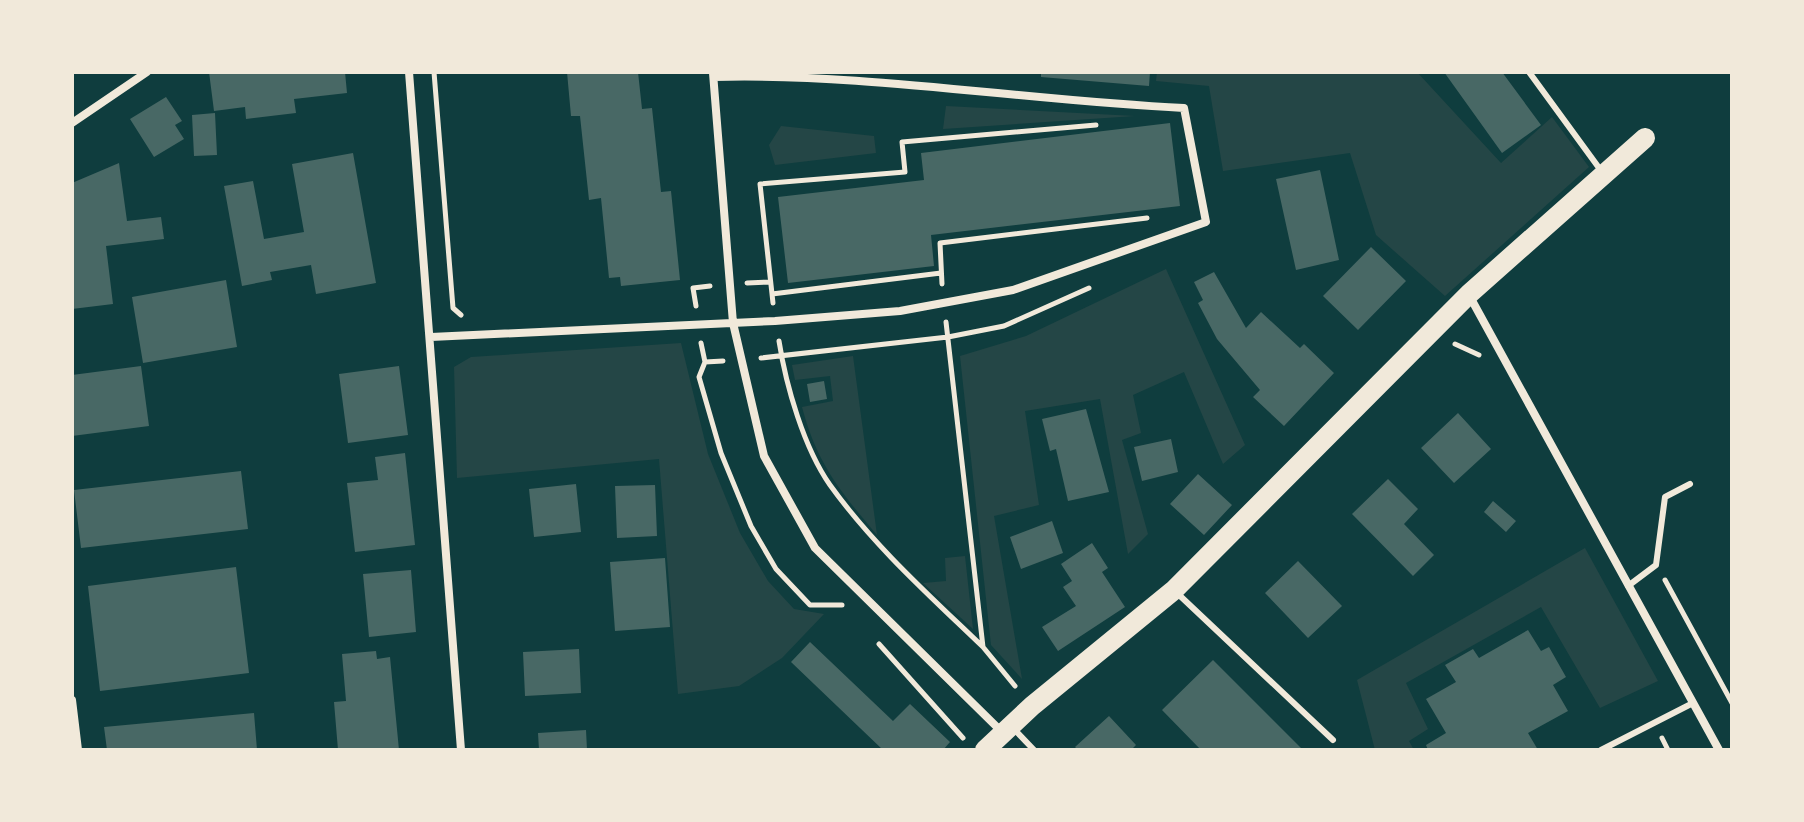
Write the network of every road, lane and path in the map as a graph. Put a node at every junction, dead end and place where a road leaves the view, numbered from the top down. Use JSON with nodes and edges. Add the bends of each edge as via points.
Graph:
{"nodes":[{"id":1,"x":147,"y":72,"type":"edge"},
{"id":2,"x":409,"y":72,"type":"edge"},
{"id":3,"x":434,"y":72,"type":"edge"},
{"id":4,"x":1529,"y":72,"type":"edge"},
{"id":5,"x":714,"y":74,"type":"edge"},
{"id":6,"x":72,"y":123,"type":"edge"},
{"id":7,"x":1101,"y":125,"type":"dead end"},
{"id":8,"x":1645,"y":138,"type":"dead end"},
{"id":9,"x":1604,"y":175,"type":"junction"},
{"id":10,"x":1161,"y":216,"type":"dead end"},
{"id":11,"x":941,"y":273,"type":"junction"},
{"id":12,"x":772,"y":294,"type":"junction"},
{"id":13,"x":1469,"y":294,"type":"junction"},
{"id":14,"x":695,"y":301,"type":"dead end"},
{"id":15,"x":680,"y":302,"type":"dead end"},
{"id":16,"x":944,"y":304,"type":"junction"},
{"id":17,"x":465,"y":320,"type":"dead end"},
{"id":18,"x":775,"y":321,"type":"junction"},
{"id":19,"x":733,"y":323,"type":"junction"},
{"id":20,"x":431,"y":337,"type":"junction"},
{"id":21,"x":948,"y":337,"type":"junction"},
{"id":22,"x":781,"y":356,"type":"junction"},
{"id":23,"x":1690,"y":484,"type":"dead end"},
{"id":24,"x":1656,"y":565,"type":"junction"},
{"id":25,"x":1628,"y":586,"type":"junction"},
{"id":26,"x":1174,"y":590,"type":"junction"},
{"id":27,"x":983,"y":647,"type":"junction"},
{"id":28,"x":1018,"y":689,"type":"dead end"},
{"id":29,"x":72,"y":700,"type":"edge"},
{"id":30,"x":1693,"y":703,"type":"junction"},
{"id":31,"x":1732,"y":703,"type":"edge"},
{"id":32,"x":1007,"y":729,"type":"junction"},
{"id":33,"x":1333,"y":740,"type":"dead end"},
{"id":34,"x":78,"y":750,"type":"edge"},
{"id":35,"x":461,"y":750,"type":"edge"},
{"id":36,"x":985,"y":750,"type":"edge"},
{"id":37,"x":1034,"y":750,"type":"edge"},
{"id":38,"x":1601,"y":750,"type":"edge"},
{"id":39,"x":1719,"y":750,"type":"edge"}],
"edges":[{"from":1,"to":6,"type":"street"},
{"from":2,"to":20,"type":"street"},
{"from":3,"to":17,"type":"path","via":[[453,308]]},
{"from":4,"to":9,"type":"lane"},
{"from":5,"to":16,"type":"street","via":[[1184,108],[1206,222],[1013,290]]},
{"from":5,"to":19,"type":"street"},
{"from":7,"to":12,"type":"path","via":[[902,142],[905,172],[760,184]]},
{"from":8,"to":9,"type":"main road"},
{"from":9,"to":13,"type":"main road"},
{"from":10,"to":11,"type":"path","via":[[940,243]]},
{"from":11,"to":12,"type":"path"},
{"from":11,"to":16,"type":"path"},
{"from":12,"to":18,"type":"path"},
{"from":13,"to":25,"type":"street"},
{"from":13,"to":26,"type":"main road"},
{"from":14,"to":15,"type":"path"},
{"from":16,"to":18,"type":"street"},
{"from":16,"to":21,"type":"path"},
{"from":18,"to":19,"type":"street"},
{"from":18,"to":22,"type":"path"},
{"from":19,"to":20,"type":"street"},
{"from":19,"to":32,"type":"street","via":[[764,456],[815,548]]},
{"from":20,"to":35,"type":"street"},
{"from":21,"to":22,"type":"path"},
{"from":21,"to":27,"type":"path"},
{"from":22,"to":27,"type":"path","via":[[805,437],[829,484],[879,543]]},
{"from":23,"to":24,"type":"lane","via":[[1665,497]]},
{"from":24,"to":25,"type":"lane"},
{"from":24,"to":31,"type":"path"},
{"from":25,"to":30,"type":"street"},
{"from":26,"to":32,"type":"main road"},
{"from":26,"to":33,"type":"lane"},
{"from":27,"to":28,"type":"path"},
{"from":29,"to":34,"type":"street"},
{"from":30,"to":38,"type":"lane"},
{"from":30,"to":39,"type":"street"},
{"from":32,"to":36,"type":"main road"},
{"from":32,"to":37,"type":"lane"}]}
